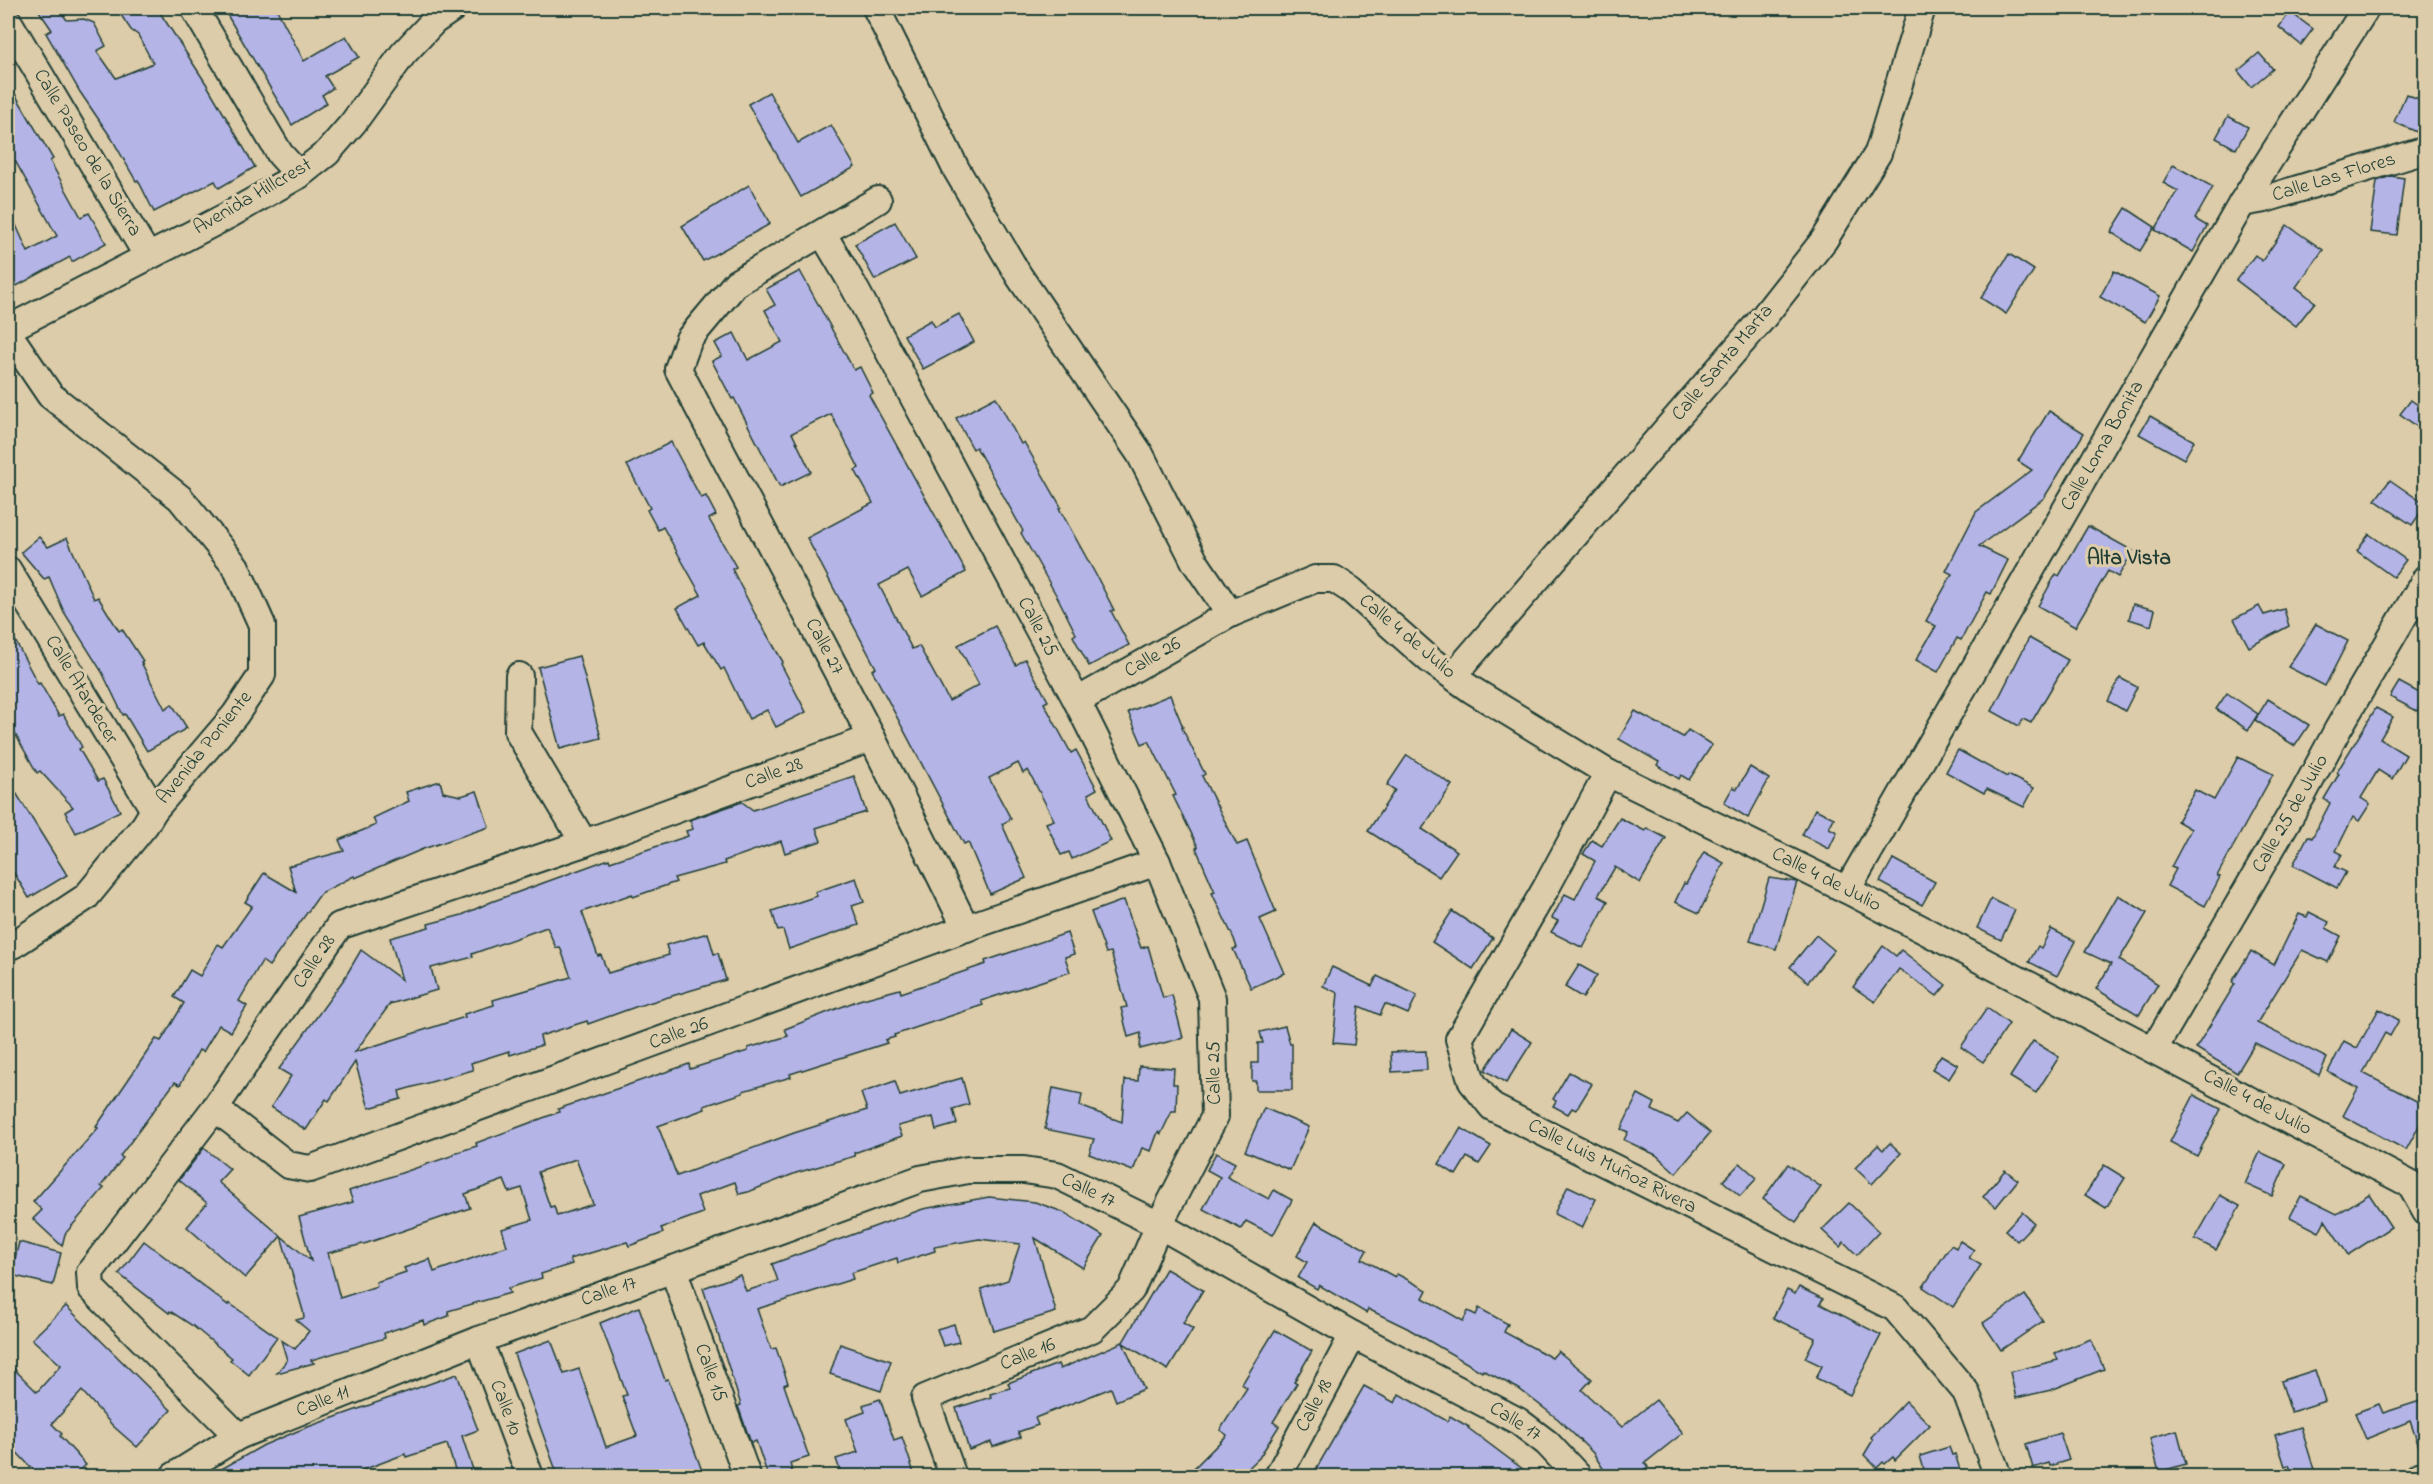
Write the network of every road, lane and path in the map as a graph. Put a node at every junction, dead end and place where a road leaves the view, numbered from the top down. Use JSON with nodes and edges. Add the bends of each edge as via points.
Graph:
{"nodes":[{"id":1,"x":194,"y":8,"type":"edge"},
{"id":2,"x":453,"y":8,"type":"edge"},
{"id":3,"x":876,"y":8,"type":"edge"},
{"id":4,"x":1922,"y":8,"type":"edge"},
{"id":5,"x":2366,"y":8,"type":"edge"},
{"id":6,"x":8,"y":21,"type":"edge"},
{"id":7,"x":2426,"y":150,"type":"edge"},
{"id":8,"x":299,"y":175,"type":"junction"},
{"id":9,"x":878,"y":200,"type":"dead end"},
{"id":10,"x":2242,"y":203,"type":"junction"},
{"id":11,"x":823,"y":234,"type":"junction"},
{"id":12,"x":147,"y":255,"type":"junction"},
{"id":13,"x":8,"y":331,"type":"edge"},
{"id":14,"x":8,"y":570,"type":"edge"},
{"id":15,"x":2426,"y":578,"type":"edge"},
{"id":16,"x":1230,"y":614,"type":"junction"},
{"id":17,"x":519,"y":676,"type":"dead end"},
{"id":18,"x":1453,"y":676,"type":"junction"},
{"id":19,"x":1077,"y":701,"type":"junction"},
{"id":20,"x":872,"y":738,"type":"junction"},
{"id":21,"x":1608,"y":772,"type":"junction"},
{"id":22,"x":154,"y":810,"type":"junction"},
{"id":23,"x":584,"y":843,"type":"junction"},
{"id":24,"x":1157,"y":862,"type":"junction"},
{"id":25,"x":1847,"y":890,"type":"junction"},
{"id":26,"x":966,"y":927,"type":"junction"},
{"id":27,"x":9,"y":942,"type":"edge"},
{"id":28,"x":2154,"y":1048,"type":"junction"},
{"id":29,"x":215,"y":1108,"type":"junction"},
{"id":30,"x":2418,"y":1176,"type":"edge"},
{"id":31,"x":2426,"y":1212,"type":"edge"},
{"id":32,"x":1159,"y":1226,"type":"junction"},
{"id":33,"x":673,"y":1269,"type":"junction"},
{"id":34,"x":1353,"y":1335,"type":"junction"},
{"id":35,"x":479,"y":1340,"type":"junction"},
{"id":36,"x":238,"y":1436,"type":"junction"},
{"id":37,"x":2426,"y":1474,"type":"edge"},
{"id":38,"x":174,"y":1476,"type":"edge"},
{"id":39,"x":530,"y":1476,"type":"edge"},
{"id":40,"x":747,"y":1476,"type":"edge"},
{"id":41,"x":953,"y":1476,"type":"edge"},
{"id":42,"x":1278,"y":1476,"type":"edge"},
{"id":43,"x":1578,"y":1476,"type":"edge"},
{"id":44,"x":1998,"y":1476,"type":"edge"},
{"id":45,"x":2419,"y":1476,"type":"edge"}],
"edges":[{"from":1,"to":8,"type":"street","via":[[280,154]]},
{"from":2,"to":8,"type":"street","name":"Avenida Hillcrest","via":[[434,21],[404,54],[327,153]]},
{"from":3,"to":16,"type":"street","via":[[956,169],[1019,276],[1140,454],[1195,562]]},
{"from":4,"to":18,"type":"street","name":"Calle Santa Marta","via":[[1878,153],[1824,240],[1762,319]]},
{"from":5,"to":10,"type":"street","name":"Calle Loma Bonita"},
{"from":6,"to":12,"type":"street","name":"Calle Paseo de la Sierra"},
{"from":7,"to":10,"type":"street","name":"Calle Las Flores"},
{"from":8,"to":12,"type":"street","name":"Avenida Hillcrest"},
{"from":9,"to":11,"type":"street"},
{"from":10,"to":25,"type":"street","name":"Calle Loma Bonita"},
{"from":11,"to":19,"type":"street","name":"Calle 25"},
{"from":11,"to":20,"type":"street","name":"Calle 27","via":[[736,283],[689,339],[678,369]]},
{"from":12,"to":13,"type":"street","name":"Avenida Hillcrest"},
{"from":13,"to":22,"type":"street","name":"Avenida Poniente","via":[[50,395],[180,498],[236,567],[262,625],[262,675],[235,715]]},
{"from":14,"to":22,"type":"street","name":"Calle Atardecer"},
{"from":15,"to":28,"type":"street","name":"Calle 25 de Julio"},
{"from":16,"to":18,"type":"street","name":"Calle 4 de Julio","via":[[1315,579],[1334,579]]},
{"from":16,"to":19,"type":"street","name":"Calle 26"},
{"from":17,"to":23,"type":"street","via":[[518,732]]},
{"from":18,"to":21,"type":"street","name":"Calle 4 de Julio"},
{"from":19,"to":24,"type":"street","name":"Calle 25"},
{"from":20,"to":23,"type":"street","name":"Calle 28"},
{"from":20,"to":26,"type":"street","name":"Calle 27"},
{"from":21,"to":25,"type":"street","name":"Calle 4 de Julio"},
{"from":21,"to":44,"type":"street","name":"Calle Luis Muñoz Rivera","via":[[1459,1038],[1472,1082],[1492,1107],[1895,1308],[1966,1392]]},
{"from":22,"to":27,"type":"street","name":"Avenida Poniente","via":[[86,897]]},
{"from":23,"to":29,"type":"street","name":"Calle 28","via":[[339,926]]},
{"from":24,"to":26,"type":"street","name":"Calle 26"},
{"from":24,"to":32,"type":"street","name":"Calle 25","via":[[1212,998],[1215,1116]]},
{"from":25,"to":28,"type":"street","name":"Calle 4 de Julio"},
{"from":26,"to":29,"type":"street","name":"Calle 26","via":[[310,1170],[288,1165]]},
{"from":28,"to":30,"type":"street","name":"Calle 4 de Julio"},
{"from":29,"to":36,"type":"street","name":"Calle 28","via":[[90,1272],[91,1288]]},
{"from":30,"to":31,"type":"street","name":"Calle 4 de Julio"},
{"from":32,"to":33,"type":"street","name":"Calle 17","via":[[1058,1175],[1024,1170],[968,1170],[920,1179]]},
{"from":32,"to":34,"type":"street","name":"Calle 17"},
{"from":32,"to":41,"type":"street","name":"Calle 16","via":[[1131,1290],[1092,1329],[925,1398]]},
{"from":33,"to":35,"type":"street","name":"Calle 17"},
{"from":33,"to":40,"type":"street","name":"Calle 15"},
{"from":34,"to":42,"type":"street","name":"Calle 18"},
{"from":34,"to":43,"type":"street","name":"Calle 17","via":[[1518,1420]]},
{"from":35,"to":36,"type":"street","name":"Calle 11"},
{"from":35,"to":39,"type":"street","name":"Calle 10"},
{"from":36,"to":38,"type":"street","name":"Calle 11"},
{"from":37,"to":45,"type":"street"}]}
